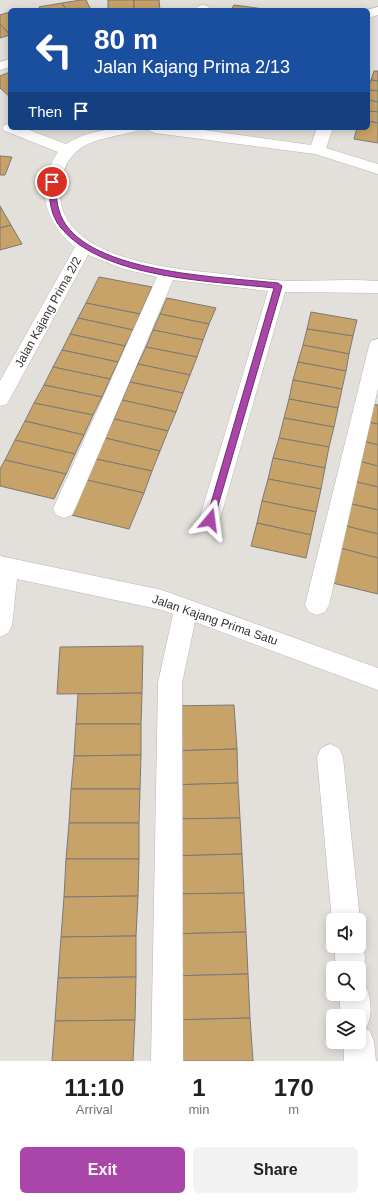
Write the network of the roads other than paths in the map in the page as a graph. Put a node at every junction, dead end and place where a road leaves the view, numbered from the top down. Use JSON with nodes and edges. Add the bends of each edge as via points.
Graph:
{"nodes":[{"id":1,"x":15,"y":130,"type":"edge"},
{"id":2,"x":115,"y":130,"type":"edge"},
{"id":3,"x":187,"y":130,"type":"edge"},
{"id":4,"x":324,"y":130,"type":"edge"},
{"id":5,"x":236,"y":133,"type":"edge"},
{"id":6,"x":68,"y":150,"type":"junction"},
{"id":7,"x":317,"y":150,"type":"junction"},
{"id":8,"x":378,"y":169,"type":"edge"},
{"id":9,"x":84,"y":246,"type":"junction"},
{"id":10,"x":167,"y":274,"type":"junction"},
{"id":11,"x":278,"y":286,"type":"junction"},
{"id":12,"x":378,"y":287,"type":"edge"},
{"id":13,"x":378,"y":346,"type":"edge"},
{"id":14,"x":0,"y":399,"type":"edge"},
{"id":15,"x":64,"y":509,"type":"dead end"},
{"id":16,"x":210,"y":520,"type":"dead end"},
{"id":17,"x":4,"y":566,"type":"edge"},
{"id":18,"x":317,"y":605,"type":"dead end"},
{"id":19,"x":186,"y":608,"type":"junction"},
{"id":20,"x":0,"y":626,"type":"edge"},
{"id":21,"x":378,"y":679,"type":"edge"},
{"id":22,"x":330,"y":757,"type":"dead end"},
{"id":23,"x":345,"y":913,"type":"edge"},
{"id":24,"x":359,"y":1049,"type":"edge"},
{"id":25,"x":167,"y":1061,"type":"edge"},
{"id":26,"x":360,"y":1061,"type":"edge"}],
"edges":[{"from":1,"to":6,"type":"street"},
{"from":2,"to":6,"type":"street"},
{"from":3,"to":5,"type":"street"},
{"from":4,"to":7,"type":"street"},
{"from":5,"to":7,"type":"street"},
{"from":6,"to":9,"type":"street","via":[[52,182],[53,203],[63,227]]},
{"from":7,"to":8,"type":"street"},
{"from":9,"to":10,"type":"street","via":[[120,262]]},
{"from":9,"to":14,"type":"street","name":"Jalan Kajang Prima 2/2"},
{"from":10,"to":11,"type":"street"},
{"from":10,"to":15,"type":"street"},
{"from":11,"to":12,"type":"street"},
{"from":11,"to":16,"type":"street"},
{"from":13,"to":18,"type":"street"},
{"from":17,"to":19,"type":"street","name":"Jalan Kajang Prima Satu","via":[[162,600]]},
{"from":17,"to":20,"type":"street"},
{"from":19,"to":21,"type":"street","name":"Jalan Kajang Prima Satu"},
{"from":19,"to":25,"type":"street","via":[[170,683]]},
{"from":22,"to":23,"type":"street"},
{"from":24,"to":26,"type":"street"}]}
